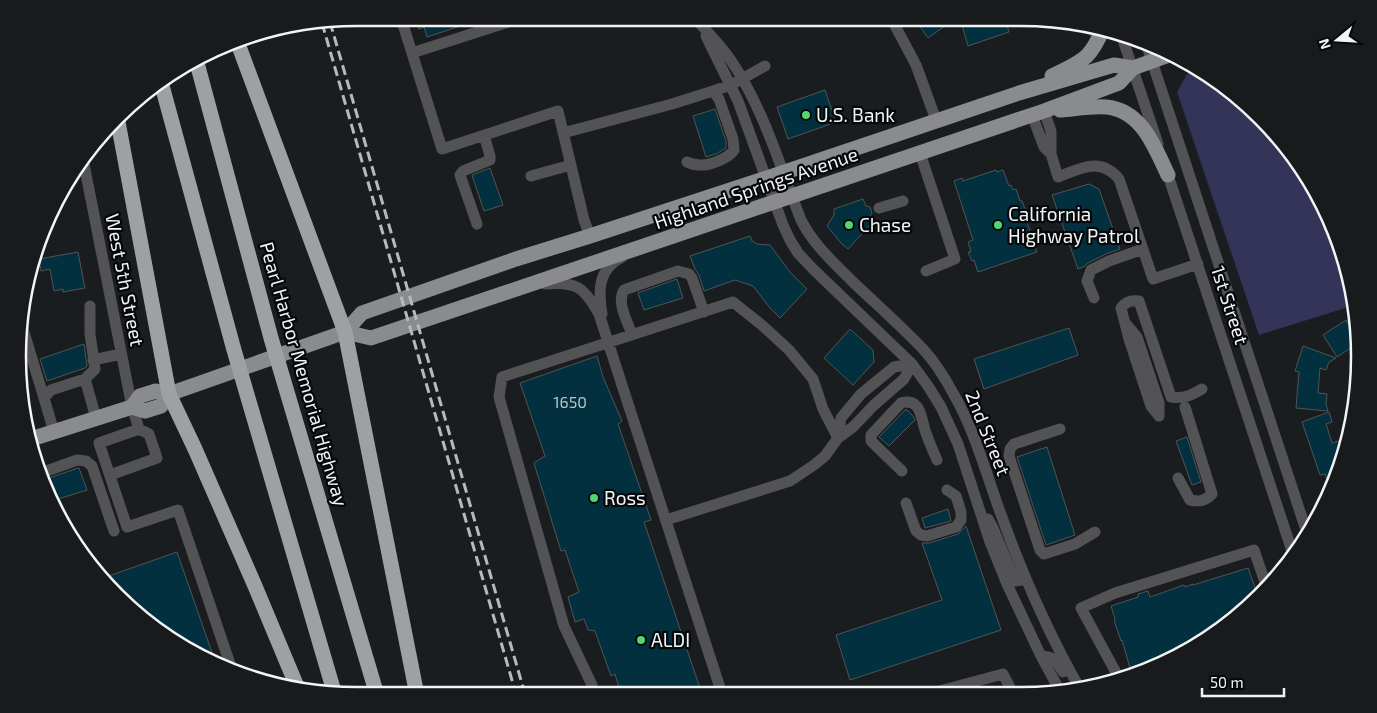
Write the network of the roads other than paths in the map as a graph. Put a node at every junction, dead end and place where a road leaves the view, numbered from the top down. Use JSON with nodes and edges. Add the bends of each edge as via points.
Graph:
{"nodes":[{"id":1,"x":404,"y":26,"type":"edge"},
{"id":2,"x":496,"y":26,"type":"edge"},
{"id":3,"x":701,"y":26,"type":"edge"},
{"id":4,"x":703,"y":26,"type":"edge"},
{"id":5,"x":895,"y":26,"type":"edge"},
{"id":6,"x":1099,"y":36,"type":"edge"},
{"id":7,"x":1124,"y":43,"type":"edge"},
{"id":8,"x":239,"y":48,"type":"edge"},
{"id":9,"x":1149,"y":52,"type":"edge"},
{"id":10,"x":412,"y":53,"type":"junction"},
{"id":11,"x":1162,"y":58,"type":"edge"},
{"id":12,"x":1152,"y":61,"type":"junction"},
{"id":13,"x":198,"y":66,"type":"edge"},
{"id":14,"x":765,"y":66,"type":"dead end"},
{"id":15,"x":1133,"y":68,"type":"junction"},
{"id":16,"x":743,"y":79,"type":"junction"},
{"id":17,"x":731,"y":85,"type":"junction"},
{"id":18,"x":163,"y":89,"type":"edge"},
{"id":19,"x":713,"y":91,"type":"junction"},
{"id":20,"x":1019,"y":92,"type":"junction"},
{"id":21,"x":1038,"y":113,"type":"junction"},
{"id":22,"x":936,"y":120,"type":"junction"},
{"id":23,"x":119,"y":127,"type":"edge"},
{"id":24,"x":563,"y":133,"type":"junction"},
{"id":25,"x":484,"y":135,"type":"junction"},
{"id":26,"x":920,"y":153,"type":"junction"},
{"id":27,"x":687,"y":162,"type":"dead end"},
{"id":28,"x":571,"y":165,"type":"junction"},
{"id":29,"x":85,"y":169,"type":"edge"},
{"id":30,"x":782,"y":172,"type":"junction"},
{"id":31,"x":1168,"y":175,"type":"junction"},
{"id":32,"x":531,"y":176,"type":"dead end"},
{"id":33,"x":764,"y":178,"type":"junction"},
{"id":34,"x":792,"y":197,"type":"junction"},
{"id":35,"x":902,"y":201,"type":"dead end"},
{"id":36,"x":774,"y":203,"type":"junction"},
{"id":37,"x":880,"y":208,"type":"dead end"},
{"id":38,"x":477,"y":224,"type":"dead end"},
{"id":39,"x":590,"y":236,"type":"junction"},
{"id":40,"x":639,"y":248,"type":"junction"},
{"id":41,"x":1143,"y":249,"type":"junction"},
{"id":42,"x":1198,"y":264,"type":"junction"},
{"id":43,"x":926,"y":271,"type":"dead end"},
{"id":44,"x":528,"y":285,"type":"junction"},
{"id":45,"x":1094,"y":298,"type":"dead end"},
{"id":46,"x":90,"y":306,"type":"dead end"},
{"id":47,"x":704,"y":312,"type":"junction"},
{"id":48,"x":604,"y":328,"type":"junction"},
{"id":49,"x":345,"y":332,"type":"junction"},
{"id":50,"x":632,"y":335,"type":"junction"},
{"id":51,"x":27,"y":341,"type":"edge"},
{"id":52,"x":609,"y":342,"type":"junction"},
{"id":53,"x":121,"y":354,"type":"junction"},
{"id":54,"x":94,"y":360,"type":"junction"},
{"id":55,"x":912,"y":364,"type":"junction"},
{"id":56,"x":85,"y":379,"type":"junction"},
{"id":57,"x":1202,"y":389,"type":"dead end"},
{"id":58,"x":169,"y":394,"type":"junction"},
{"id":59,"x":44,"y":398,"type":"junction"},
{"id":60,"x":132,"y":407,"type":"junction"},
{"id":61,"x":1185,"y":407,"type":"dead end"},
{"id":62,"x":1158,"y":416,"type":"dead end"},
{"id":63,"x":96,"y":418,"type":"junction"},
{"id":64,"x":139,"y":429,"type":"junction"},
{"id":65,"x":1060,"y":429,"type":"dead end"},
{"id":66,"x":54,"y":432,"type":"junction"},
{"id":67,"x":37,"y":437,"type":"edge"},
{"id":68,"x":838,"y":438,"type":"junction"},
{"id":69,"x":937,"y":460,"type":"dead end"},
{"id":70,"x":47,"y":471,"type":"edge"},
{"id":71,"x":902,"y":471,"type":"dead end"},
{"id":72,"x":110,"y":475,"type":"junction"},
{"id":73,"x":1178,"y":478,"type":"dead end"},
{"id":74,"x":947,"y":490,"type":"dead end"},
{"id":75,"x":976,"y":498,"type":"junction"},
{"id":76,"x":906,"y":503,"type":"dead end"},
{"id":77,"x":666,"y":520,"type":"junction"},
{"id":78,"x":1305,"y":526,"type":"edge"},
{"id":79,"x":114,"y":532,"type":"dead end"},
{"id":80,"x":1094,"y":532,"type":"dead end"},
{"id":81,"x":1291,"y":547,"type":"edge"},
{"id":82,"x":1025,"y":579,"type":"junction"},
{"id":83,"x":1264,"y":579,"type":"edge"},
{"id":84,"x":1041,"y":656,"type":"junction"},
{"id":85,"x":229,"y":662,"type":"edge"},
{"id":86,"x":1116,"y":672,"type":"edge"},
{"id":87,"x":295,"y":680,"type":"edge"},
{"id":88,"x":1077,"y":682,"type":"edge"},
{"id":89,"x":1069,"y":683,"type":"edge"},
{"id":90,"x":592,"y":685,"type":"dead end"},
{"id":91,"x":1057,"y":685,"type":"edge"},
{"id":92,"x":332,"y":686,"type":"edge"},
{"id":93,"x":375,"y":687,"type":"edge"},
{"id":94,"x":416,"y":687,"type":"edge"},
{"id":95,"x":720,"y":687,"type":"edge"},
{"id":96,"x":954,"y":687,"type":"edge"},
{"id":97,"x":1010,"y":687,"type":"edge"}],
"edges":[{"from":1,"to":10,"type":"street"},
{"from":2,"to":10,"type":"street"},
{"from":3,"to":17,"type":"street","name":"2nd Street"},
{"from":4,"to":16,"type":"street","name":"2nd Street"},
{"from":5,"to":22,"type":"street","via":[[916,65]]},
{"from":6,"to":20,"type":"main road","via":[[1084,60]]},
{"from":7,"to":15,"type":"street","name":"1st Street"},
{"from":8,"to":49,"type":"highway"},
{"from":9,"to":12,"type":"street","name":"1st Street"},
{"from":10,"to":25,"type":"street","via":[[442,149]]},
{"from":11,"to":12,"type":"main road","name":"Highland Springs Avenue"},
{"from":12,"to":15,"type":"main road","name":"Highland Springs Avenue"},
{"from":12,"to":78,"type":"street","name":"1st Street"},
{"from":13,"to":93,"type":"highway","name":"Pearl Harbor Memorial Highway","via":[[271,338]]},
{"from":14,"to":16,"type":"street"},
{"from":15,"to":20,"type":"main road","via":[[1114,64]]},
{"from":15,"to":21,"type":"main road","name":"Highland Springs Avenue","via":[[1118,84]]},
{"from":15,"to":31,"type":"street","name":"1st Street"},
{"from":16,"to":17,"type":"street"},
{"from":16,"to":30,"type":"street","name":"2nd Street","via":[[756,103]]},
{"from":17,"to":19,"type":"street"},
{"from":17,"to":33,"type":"street","name":"2nd Street"},
{"from":18,"to":92,"type":"highway","via":[[234,350]]},
{"from":19,"to":24,"type":"street"},
{"from":19,"to":27,"type":"street","via":[[720,99],[734,150],[730,156],[702,166]]},
{"from":20,"to":22,"type":"main road","name":"Highland Springs Avenue"},
{"from":21,"to":26,"type":"main road","name":"Highland Springs Avenue"},
{"from":21,"to":31,"type":"main road","via":[[1106,107],[1117,109],[1145,130]]},
{"from":21,"to":41,"type":"street","via":[[1051,131],[1051,154],[1058,177],[1090,166],[1108,168],[1114,173],[1122,186]]},
{"from":22,"to":30,"type":"main road","name":"Highland Springs Avenue"},
{"from":23,"to":58,"type":"highway"},
{"from":24,"to":25,"type":"street","via":[[558,111]]},
{"from":24,"to":28,"type":"street"},
{"from":25,"to":38,"type":"street","via":[[490,160],[460,175]]},
{"from":26,"to":34,"type":"main road","name":"Highland Springs Avenue"},
{"from":26,"to":43,"type":"street","via":[[955,259]]},
{"from":28,"to":32,"type":"street"},
{"from":28,"to":39,"type":"street"},
{"from":29,"to":53,"type":"street","name":"West 5th Street"},
{"from":30,"to":33,"type":"main road","name":"Highland Springs Avenue"},
{"from":30,"to":34,"type":"street","name":"2nd Street"},
{"from":31,"to":42,"type":"street","name":"1st Street"},
{"from":33,"to":36,"type":"street","name":"2nd Street"},
{"from":33,"to":39,"type":"main road","name":"Highland Springs Avenue"},
{"from":34,"to":36,"type":"main road","name":"Highland Springs Avenue"},
{"from":34,"to":82,"type":"street","name":"2nd Street","via":[[806,230],[821,250],[924,350],[953,393],[974,438]]},
{"from":35,"to":37,"type":"street"},
{"from":36,"to":40,"type":"main road","name":"Highland Springs Avenue"},
{"from":36,"to":55,"type":"street","name":"2nd Street","via":[[798,253]]},
{"from":39,"to":49,"type":"main road","name":"Highland Springs Avenue","via":[[362,313]]},
{"from":40,"to":44,"type":"main road","name":"Highland Springs Avenue"},
{"from":40,"to":48,"type":"street","via":[[613,261],[603,276],[599,291]]},
{"from":41,"to":42,"type":"street","via":[[1154,278]]},
{"from":41,"to":45,"type":"street","via":[[1091,270],[1087,281]]},
{"from":42,"to":81,"type":"street","name":"1st Street"},
{"from":44,"to":48,"type":"street","via":[[560,283],[580,288],[591,299]]},
{"from":44,"to":49,"type":"main road","name":"Highland Springs Avenue","via":[[371,338]]},
{"from":46,"to":54,"type":"street"},
{"from":47,"to":50,"type":"street"},
{"from":47,"to":50,"type":"street","via":[[692,278],[678,270],[624,290],[621,303]]},
{"from":47,"to":68,"type":"street","via":[[733,302],[789,350],[813,379]]},
{"from":48,"to":52,"type":"street"},
{"from":49,"to":58,"type":"main road","name":"Highland Springs Avenue"},
{"from":49,"to":94,"type":"highway"},
{"from":50,"to":52,"type":"street"},
{"from":51,"to":59,"type":"street"},
{"from":52,"to":77,"type":"street"},
{"from":52,"to":90,"type":"street","via":[[502,377],[499,397],[564,626]]},
{"from":53,"to":54,"type":"street"},
{"from":53,"to":60,"type":"street","name":"West 5th Street"},
{"from":54,"to":56,"type":"street","via":[[95,369]]},
{"from":55,"to":68,"type":"street","via":[[904,379],[853,428]]},
{"from":55,"to":68,"type":"street","via":[[894,367],[861,394],[841,418]]},
{"from":55,"to":75,"type":"street","name":"2nd Street","via":[[948,421]]},
{"from":56,"to":59,"type":"street","via":[[51,390]]},
{"from":56,"to":63,"type":"street"},
{"from":57,"to":62,"type":"street","via":[[1185,398],[1171,397],[1139,301],[1123,304],[1121,308],[1151,406]]},
{"from":58,"to":60,"type":"main road","name":"Highland Springs Avenue","via":[[156,391],[140,396]]},
{"from":58,"to":87,"type":"highway","via":[[256,586]]},
{"from":59,"to":66,"type":"street"},
{"from":60,"to":63,"type":"main road","name":"Highland Springs Avenue"},
{"from":60,"to":64,"type":"street","name":"West 5th Street"},
{"from":61,"to":73,"type":"street","via":[[1212,494],[1199,502],[1190,500]]},
{"from":63,"to":66,"type":"main road","name":"Highland Springs Avenue"},
{"from":64,"to":72,"type":"street","via":[[100,443]]},
{"from":64,"to":72,"type":"street","via":[[149,434],[157,458]]},
{"from":65,"to":80,"type":"street","via":[[1014,444],[1010,449],[1009,456],[1032,528],[1044,554],[1075,544]]},
{"from":66,"to":67,"type":"main road","name":"Highland Springs Avenue"},
{"from":68,"to":77,"type":"street","via":[[814,465],[790,480]]},
{"from":69,"to":71,"type":"street","via":[[921,413],[914,404],[906,401],[871,435],[871,441]]},
{"from":70,"to":79,"type":"street","via":[[77,460],[92,466]]},
{"from":72,"to":85,"type":"street","via":[[127,527],[178,510]]},
{"from":74,"to":76,"type":"street","via":[[956,496],[961,520],[956,527],[928,536],[921,536],[916,531]]},
{"from":75,"to":82,"type":"street","via":[[993,528],[1015,581]]},
{"from":75,"to":84,"type":"street","name":"2nd Street","via":[[1007,584]]},
{"from":77,"to":95,"type":"street"},
{"from":82,"to":88,"type":"street","name":"2nd Street"},
{"from":83,"to":86,"type":"street","via":[[1254,550],[1115,593],[1081,608]]},
{"from":84,"to":89,"type":"street","via":[[1053,657]]},
{"from":84,"to":91,"type":"street","name":"2nd Street"},
{"from":96,"to":97,"type":"street","via":[[1003,674]]}]}
